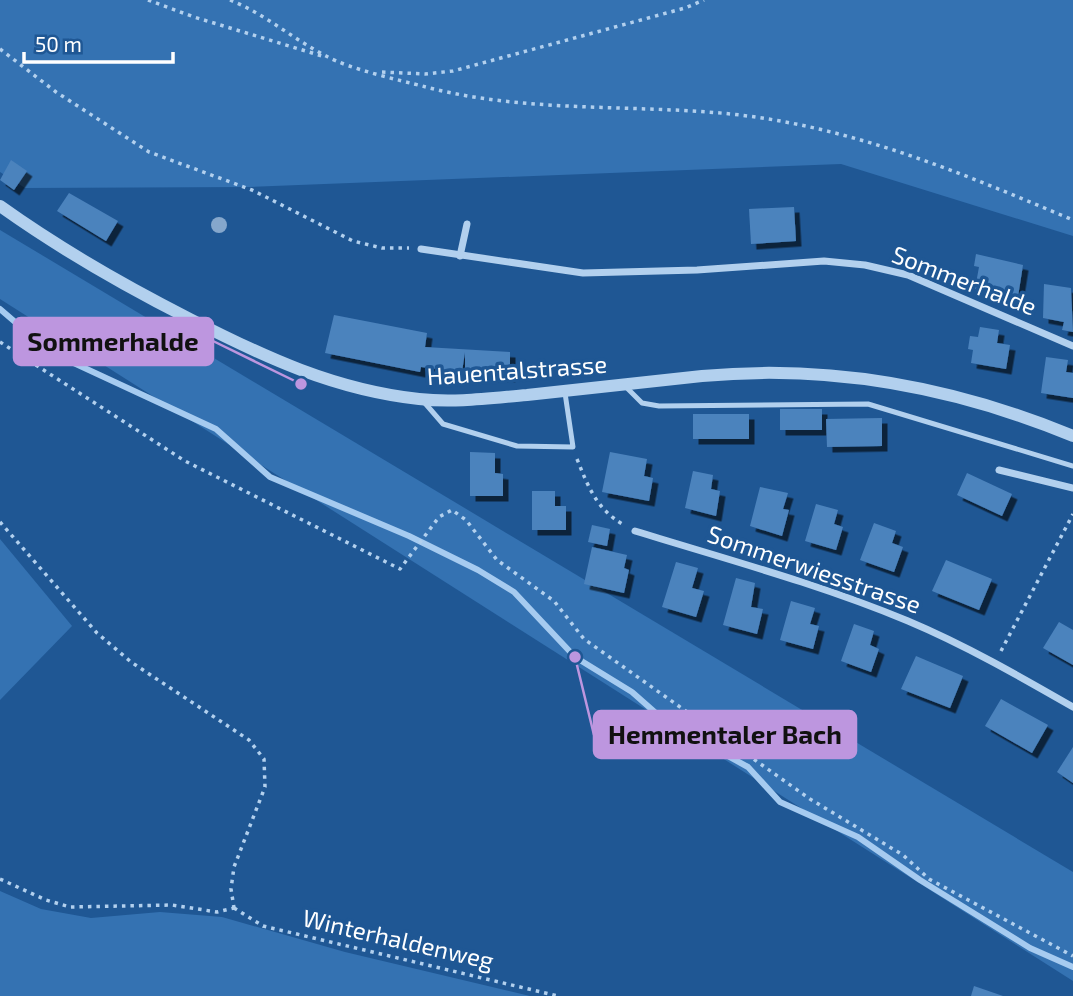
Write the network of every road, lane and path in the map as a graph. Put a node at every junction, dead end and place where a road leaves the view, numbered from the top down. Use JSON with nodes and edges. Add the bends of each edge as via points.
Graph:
{"nodes":[{"id":1,"x":148,"y":0,"type":"edge"},
{"id":2,"x":230,"y":0,"type":"edge"},
{"id":3,"x":704,"y":0,"type":"edge"},
{"id":4,"x":0,"y":49,"type":"edge"},
{"id":5,"x":328,"y":58,"type":"junction"},
{"id":6,"x":376,"y":72,"type":"junction"},
{"id":7,"x":0,"y":206,"type":"edge"},
{"id":8,"x":1073,"y":220,"type":"edge"},
{"id":9,"x":467,"y":224,"type":"dead end"},
{"id":10,"x":421,"y":249,"type":"joint"},
{"id":11,"x":460,"y":256,"type":"junction"},
{"id":12,"x":0,"y":342,"type":"edge"},
{"id":13,"x":1073,"y":346,"type":"edge"},
{"id":14,"x":624,"y":385,"type":"junction"},
{"id":15,"x":565,"y":391,"type":"junction"},
{"id":16,"x":422,"y":400,"type":"junction"},
{"id":17,"x":1073,"y":436,"type":"edge"},
{"id":18,"x":573,"y":447,"type":"junction"},
{"id":19,"x":1073,"y":466,"type":"edge"},
{"id":20,"x":999,"y":470,"type":"dead end"},
{"id":21,"x":1073,"y":488,"type":"edge"},
{"id":22,"x":1073,"y":514,"type":"edge"},
{"id":23,"x":0,"y":522,"type":"edge"},
{"id":24,"x":635,"y":531,"type":"joint"},
{"id":25,"x":995,"y":663,"type":"junction"},
{"id":26,"x":1073,"y":707,"type":"edge"},
{"id":27,"x":0,"y":879,"type":"edge"},
{"id":28,"x":234,"y":908,"type":"junction"},
{"id":29,"x":1073,"y":956,"type":"edge"},
{"id":30,"x":558,"y":996,"type":"edge"}],
"edges":[{"from":1,"to":5,"type":"path"},
{"from":2,"to":5,"type":"path"},
{"from":3,"to":6,"type":"path","via":[[453,71]]},
{"from":4,"to":10,"type":"path","via":[[56,92],[149,152],[252,190],[353,241],[382,248]]},
{"from":5,"to":6,"type":"path"},
{"from":6,"to":8,"type":"path","via":[[472,97],[732,114],[823,129],[920,156]]},
{"from":7,"to":16,"type":"street","name":"Hauentalstrasse","via":[[139,293],[264,356],[331,383]]},
{"from":9,"to":11,"type":"street"},
{"from":10,"to":11,"type":"street","name":"Sommerhalde"},
{"from":11,"to":13,"type":"street","name":"Sommerhalde","via":[[583,273],[824,261],[865,265],[908,275]]},
{"from":12,"to":29,"type":"path","via":[[185,461],[400,569],[439,519],[452,510],[497,560],[554,601],[584,639],[810,799],[903,855],[929,879]]},
{"from":14,"to":15,"type":"street","name":"Hauentalstrasse"},
{"from":14,"to":17,"type":"street","name":"Hauentalstrasse","via":[[793,371],[837,374],[936,391]]},
{"from":14,"to":19,"type":"lane","via":[[642,403],[659,406],[868,404]]},
{"from":15,"to":16,"type":"street","name":"Hauentalstrasse"},
{"from":15,"to":18,"type":"lane"},
{"from":16,"to":18,"type":"lane","via":[[443,424],[517,446]]},
{"from":18,"to":24,"type":"path","via":[[591,494],[603,510]]},
{"from":20,"to":21,"type":"street"},
{"from":22,"to":25,"type":"path"},
{"from":23,"to":28,"type":"path","via":[[97,633],[131,662],[249,740],[264,759],[265,788],[234,867]]},
{"from":24,"to":25,"type":"street","name":"Sommerwiesstrasse","via":[[827,590],[909,621]]},
{"from":25,"to":26,"type":"street","name":"Sommerwiesstrasse"},
{"from":27,"to":28,"type":"path","via":[[70,907],[172,905],[217,912]]},
{"from":28,"to":30,"type":"path","name":"Winterhaldenweg","via":[[263,926]]}]}
